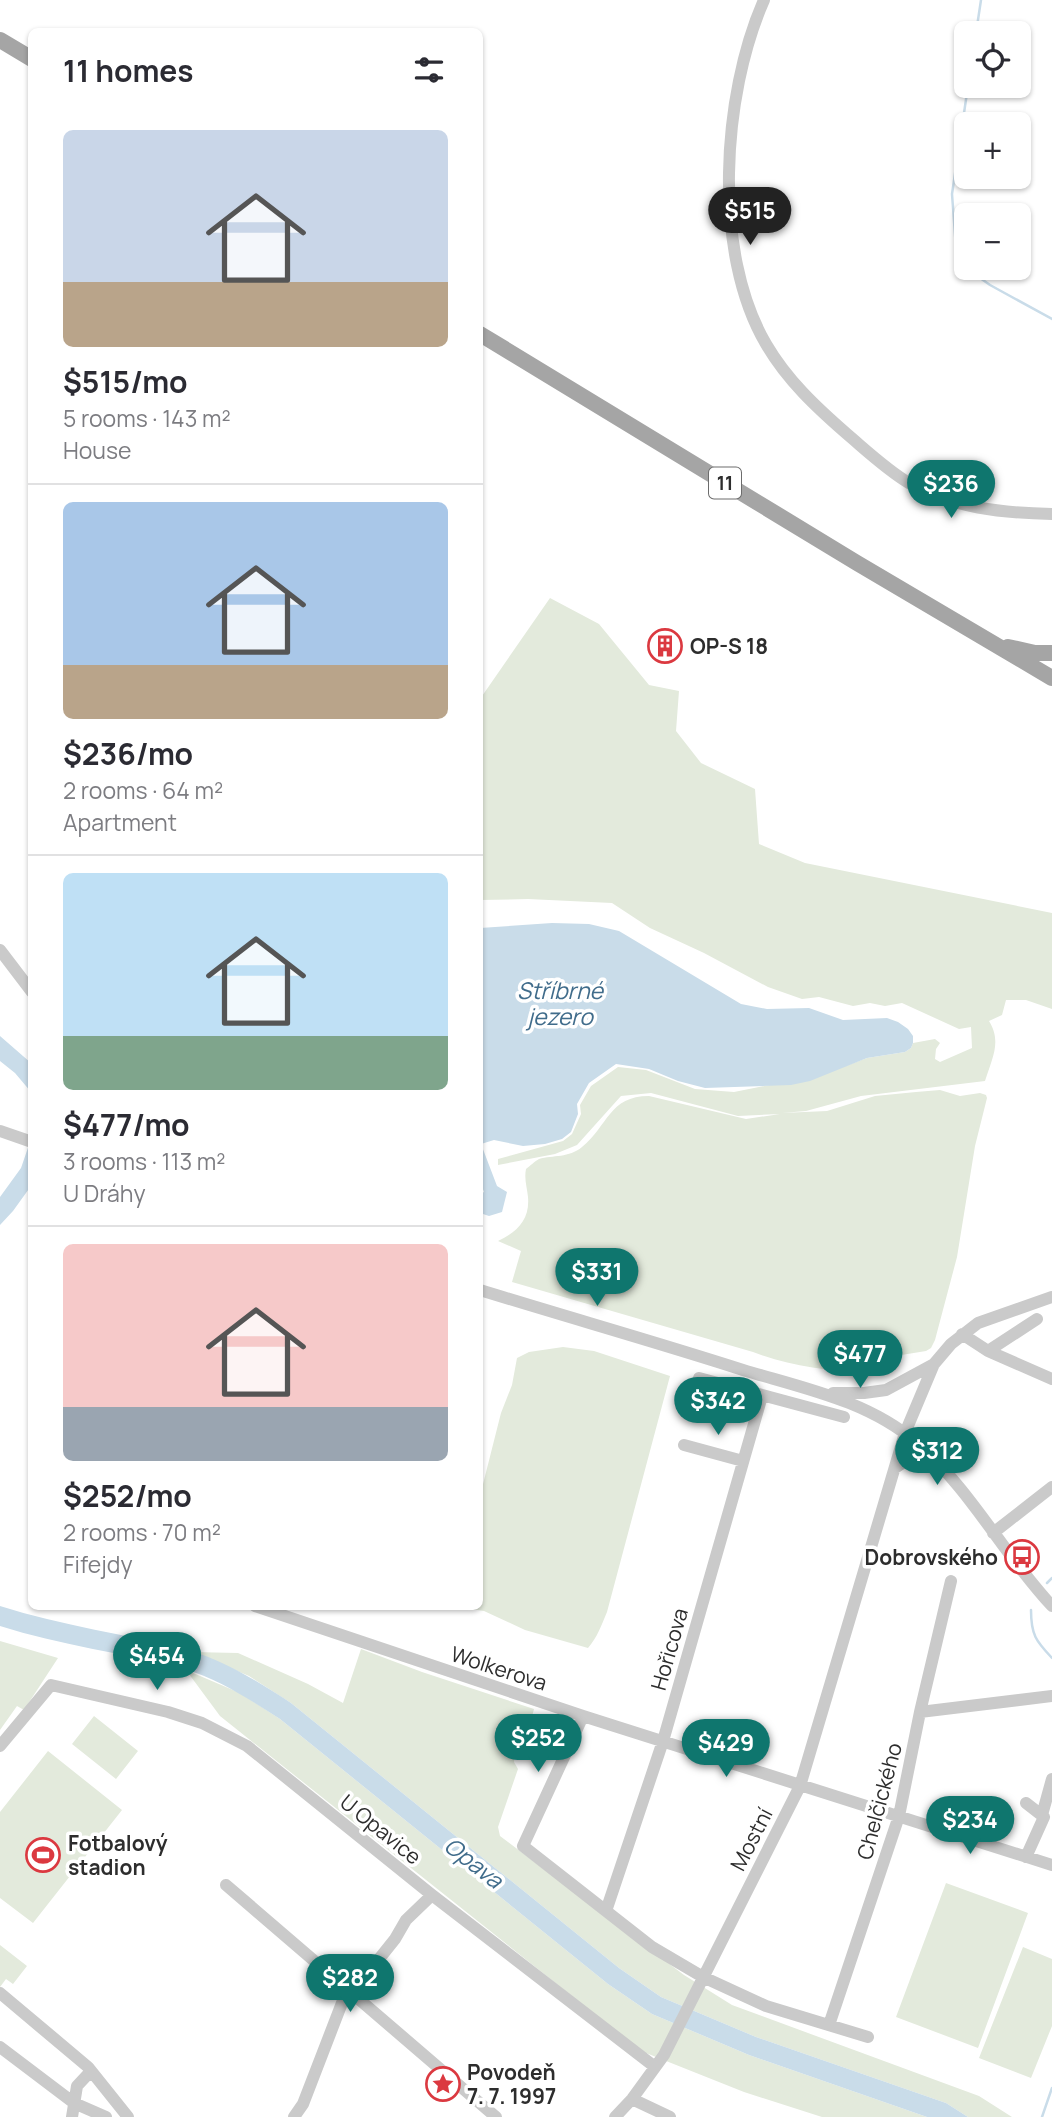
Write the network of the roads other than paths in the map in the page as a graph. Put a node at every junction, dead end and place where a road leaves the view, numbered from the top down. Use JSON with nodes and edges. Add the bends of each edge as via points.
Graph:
{"nodes":[{"id":1,"x":764,"y":0,"type":"edge"},
{"id":2,"x":0,"y":40,"type":"edge"},
{"id":3,"x":28,"y":57,"type":"edge"},
{"id":4,"x":483,"y":336,"type":"edge"},
{"id":5,"x":1052,"y":514,"type":"edge"},
{"id":6,"x":971,"y":632,"type":"junction"},
{"id":7,"x":1052,"y":653,"type":"edge"},
{"id":8,"x":1052,"y":678,"type":"edge"},
{"id":9,"x":0,"y":950,"type":"edge"},
{"id":10,"x":28,"y":987,"type":"edge"},
{"id":11,"x":0,"y":1131,"type":"edge"},
{"id":12,"x":28,"y":1141,"type":"edge"},
{"id":13,"x":483,"y":1291,"type":"edge"},
{"id":14,"x":1052,"y":1297,"type":"edge"},
{"id":15,"x":1037,"y":1319,"type":"dead end"},
{"id":16,"x":962,"y":1334,"type":"junction"},
{"id":17,"x":988,"y":1351,"type":"junction"},
{"id":18,"x":934,"y":1364,"type":"junction"},
{"id":19,"x":699,"y":1378,"type":"dead end"},
{"id":20,"x":1052,"y":1379,"type":"edge"},
{"id":21,"x":820,"y":1393,"type":"junction"},
{"id":22,"x":762,"y":1396,"type":"junction"},
{"id":23,"x":844,"y":1417,"type":"dead end"},
{"id":24,"x":905,"y":1433,"type":"junction"},
{"id":25,"x":684,"y":1445,"type":"dead end"},
{"id":26,"x":934,"y":1458,"type":"junction"},
{"id":27,"x":743,"y":1461,"type":"junction"},
{"id":28,"x":894,"y":1468,"type":"junction"},
{"id":29,"x":1052,"y":1487,"type":"edge"},
{"id":30,"x":993,"y":1533,"type":"junction"},
{"id":31,"x":951,"y":1581,"type":"dead end"},
{"id":32,"x":1052,"y":1606,"type":"edge"},
{"id":33,"x":267,"y":1610,"type":"edge"},
{"id":34,"x":1052,"y":1696,"type":"edge"},
{"id":35,"x":920,"y":1712,"type":"junction"},
{"id":36,"x":583,"y":1716,"type":"junction"},
{"id":37,"x":663,"y":1741,"type":"junction"},
{"id":38,"x":0,"y":1746,"type":"edge"},
{"id":39,"x":1052,"y":1779,"type":"edge"},
{"id":40,"x":800,"y":1786,"type":"junction"},
{"id":41,"x":1026,"y":1803,"type":"dead end"},
{"id":42,"x":1042,"y":1815,"type":"junction"},
{"id":43,"x":899,"y":1816,"type":"junction"},
{"id":44,"x":1026,"y":1857,"type":"junction"},
{"id":45,"x":1052,"y":1865,"type":"edge"},
{"id":46,"x":226,"y":1885,"type":"dead end"},
{"id":47,"x":432,"y":1895,"type":"junction"},
{"id":48,"x":606,"y":1911,"type":"junction"},
{"id":49,"x":701,"y":1981,"type":"junction"},
{"id":50,"x":347,"y":1990,"type":"junction"},
{"id":51,"x":0,"y":1993,"type":"edge"},
{"id":52,"x":829,"y":2025,"type":"junction"},
{"id":53,"x":868,"y":2037,"type":"dead end"},
{"id":54,"x":0,"y":2047,"type":"edge"},
{"id":55,"x":655,"y":2067,"type":"junction"},
{"id":56,"x":91,"y":2071,"type":"junction"},
{"id":57,"x":632,"y":2099,"type":"junction"},
{"id":58,"x":74,"y":2103,"type":"junction"},
{"id":59,"x":72,"y":2117,"type":"edge"},
{"id":60,"x":106,"y":2117,"type":"edge"},
{"id":61,"x":128,"y":2117,"type":"edge"},
{"id":62,"x":294,"y":2117,"type":"edge"},
{"id":63,"x":496,"y":2117,"type":"edge"},
{"id":64,"x":615,"y":2117,"type":"edge"},
{"id":65,"x":670,"y":2117,"type":"edge"}],
"edges":[{"from":1,"to":5,"type":"street","via":[[738,86],[729,170],[738,276],[765,341],[807,398],[907,482],[959,505]]},
{"from":2,"to":3,"type":"main road"},
{"from":4,"to":6,"type":"main road","number":"11"},
{"from":6,"to":7,"type":"main road","via":[[1008,648]]},
{"from":6,"to":8,"type":"main road","number":"11"},
{"from":9,"to":10,"type":"street"},
{"from":11,"to":12,"type":"street"},
{"from":13,"to":21,"type":"street"},
{"from":14,"to":16,"type":"street","via":[[996,1315]]},
{"from":15,"to":17,"type":"street"},
{"from":16,"to":17,"type":"street"},
{"from":16,"to":18,"type":"street"},
{"from":17,"to":20,"type":"street"},
{"from":18,"to":21,"type":"street","via":[[886,1390]]},
{"from":18,"to":24,"type":"street","name":"Mostní"},
{"from":19,"to":22,"type":"street"},
{"from":21,"to":24,"type":"street","via":[[878,1416]]},
{"from":22,"to":23,"type":"street"},
{"from":22,"to":27,"type":"street","name":"Hořicova"},
{"from":24,"to":26,"type":"street"},
{"from":24,"to":28,"type":"street","name":"Mostní"},
{"from":25,"to":27,"type":"street"},
{"from":26,"to":28,"type":"street","via":[[910,1458]]},
{"from":26,"to":30,"type":"street"},
{"from":27,"to":37,"type":"street","name":"Hořicova"},
{"from":28,"to":40,"type":"street","name":"Mostní"},
{"from":29,"to":30,"type":"street"},
{"from":30,"to":32,"type":"street"},
{"from":31,"to":35,"type":"street","name":"Chelčického"},
{"from":33,"to":36,"type":"street","name":"Wolkerova"},
{"from":34,"to":35,"type":"street"},
{"from":35,"to":43,"type":"street","name":"Chelčického"},
{"from":36,"to":37,"type":"street","name":"Wolkerova"},
{"from":36,"to":48,"type":"street","via":[[523,1846]]},
{"from":37,"to":40,"type":"street","name":"Wolkerova"},
{"from":37,"to":48,"type":"street","name":"Hořicova"},
{"from":38,"to":47,"type":"street","name":"U Opavice","via":[[51,1685],[202,1723],[247,1746]]},
{"from":39,"to":42,"type":"street"},
{"from":40,"to":43,"type":"street","name":"Wolkerova"},
{"from":40,"to":49,"type":"street","name":"Mostní"},
{"from":41,"to":42,"type":"street"},
{"from":42,"to":44,"type":"street"},
{"from":43,"to":44,"type":"street","name":"Wolkerova"},
{"from":43,"to":52,"type":"street","name":"Chelčického"},
{"from":44,"to":45,"type":"street","name":"Wolkerova"},
{"from":46,"to":50,"type":"street"},
{"from":47,"to":50,"type":"street"},
{"from":47,"to":55,"type":"street","name":"U Opavice"},
{"from":48,"to":49,"type":"street"},
{"from":49,"to":52,"type":"street"},
{"from":49,"to":55,"type":"street","name":"Mostní"},
{"from":50,"to":62,"type":"street"},
{"from":50,"to":63,"type":"street"},
{"from":51,"to":56,"type":"street"},
{"from":52,"to":53,"type":"street"},
{"from":54,"to":58,"type":"street"},
{"from":55,"to":57,"type":"street","name":"Mostní"},
{"from":56,"to":58,"type":"street","via":[[77,2086]]},
{"from":56,"to":61,"type":"street"},
{"from":57,"to":64,"type":"street","name":"Mostní"},
{"from":57,"to":65,"type":"street"},
{"from":58,"to":59,"type":"street"},
{"from":58,"to":60,"type":"street"}]}
